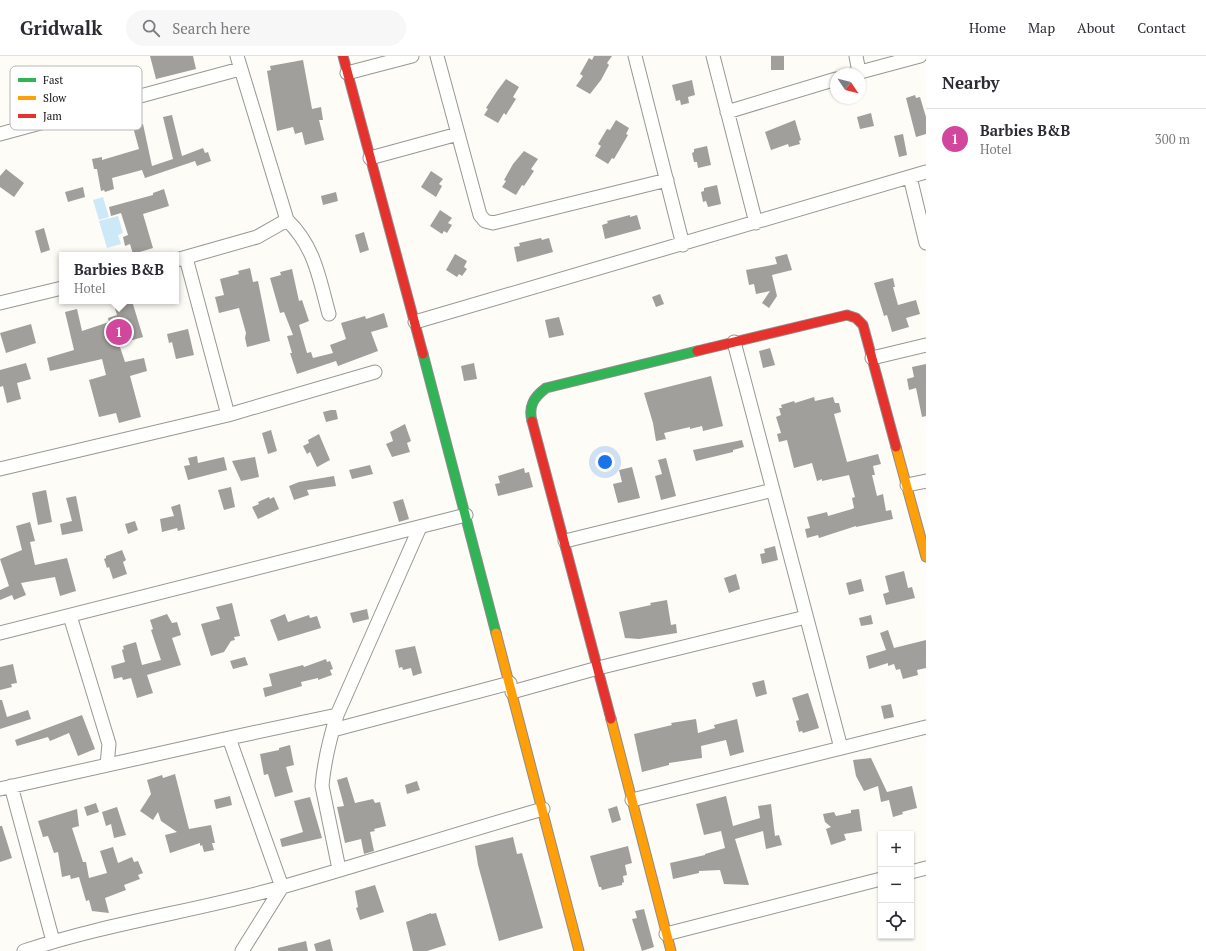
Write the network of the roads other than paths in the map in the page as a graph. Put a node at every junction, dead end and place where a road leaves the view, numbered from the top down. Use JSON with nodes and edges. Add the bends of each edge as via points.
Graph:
{"nodes":[{"id":1,"x":343,"y":56,"type":"edge"},
{"id":2,"x":412,"y":56,"type":"edge"},
{"id":3,"x":437,"y":56,"type":"edge"},
{"id":4,"x":635,"y":56,"type":"edge"},
{"id":5,"x":714,"y":56,"type":"edge"},
{"id":6,"x":856,"y":56,"type":"edge"},
{"id":7,"x":920,"y":56,"type":"edge"},
{"id":8,"x":238,"y":62,"type":"edge"},
{"id":9,"x":856,"y":68,"type":"edge"},
{"id":10,"x":866,"y":70,"type":"edge"},
{"id":11,"x":347,"y":73,"type":"junction"},
{"id":12,"x":830,"y":81,"type":"edge"},
{"id":13,"x":142,"y":91,"type":"edge"},
{"id":14,"x":727,"y":112,"type":"junction"},
{"id":15,"x":13,"y":130,"type":"edge"},
{"id":16,"x":0,"y":134,"type":"edge"},
{"id":17,"x":458,"y":134,"type":"junction"},
{"id":18,"x":370,"y":158,"type":"junction"},
{"id":19,"x":926,"y":172,"type":"edge"},
{"id":20,"x":910,"y":177,"type":"junction"},
{"id":21,"x":667,"y":180,"type":"junction"},
{"id":22,"x":288,"y":220,"type":"junction"},
{"id":23,"x":756,"y":223,"type":"junction"},
{"id":24,"x":926,"y":243,"type":"edge"},
{"id":25,"x":683,"y":245,"type":"junction"},
{"id":26,"x":181,"y":259,"type":"edge"},
{"id":27,"x":59,"y":289,"type":"edge"},
{"id":28,"x":0,"y":303,"type":"edge"},
{"id":29,"x":329,"y":314,"type":"dead end"},
{"id":30,"x":415,"y":322,"type":"junction"},
{"id":31,"x":734,"y":342,"type":"junction"},
{"id":32,"x":926,"y":345,"type":"edge"},
{"id":33,"x":872,"y":358,"type":"junction"},
{"id":34,"x":375,"y":372,"type":"dead end"},
{"id":35,"x":228,"y":415,"type":"junction"},
{"id":36,"x":0,"y":468,"type":"edge"},
{"id":37,"x":926,"y":481,"type":"edge"},
{"id":38,"x":907,"y":485,"type":"junction"},
{"id":39,"x":773,"y":490,"type":"junction"},
{"id":40,"x":466,"y":516,"type":"junction"},
{"id":41,"x":420,"y":527,"type":"junction"},
{"id":42,"x":565,"y":540,"type":"junction"},
{"id":43,"x":926,"y":557,"type":"edge"},
{"id":44,"x":70,"y":616,"type":"junction"},
{"id":45,"x":806,"y":617,"type":"junction"},
{"id":46,"x":0,"y":633,"type":"edge"},
{"id":47,"x":598,"y":668,"type":"junction"},
{"id":48,"x":511,"y":687,"type":"junction"},
{"id":49,"x":338,"y":716,"type":"junction"},
{"id":50,"x":926,"y":727,"type":"edge"},
{"id":51,"x":333,"y":730,"type":"junction"},
{"id":52,"x":229,"y":738,"type":"junction"},
{"id":53,"x":109,"y":744,"type":"junction"},
{"id":54,"x":840,"y":748,"type":"junction"},
{"id":55,"x":128,"y":760,"type":"junction"},
{"id":56,"x":108,"y":765,"type":"junction"},
{"id":57,"x":6,"y":788,"type":"edge"},
{"id":58,"x":632,"y":800,"type":"junction"},
{"id":59,"x":543,"y":809,"type":"junction"},
{"id":60,"x":926,"y":868,"type":"edge"},
{"id":61,"x":339,"y":869,"type":"junction"},
{"id":62,"x":914,"y":871,"type":"edge"},
{"id":63,"x":878,"y":880,"type":"edge"},
{"id":64,"x":282,"y":887,"type":"junction"},
{"id":65,"x":666,"y":934,"type":"junction"},
{"id":66,"x":53,"y":941,"type":"junction"},
{"id":67,"x":24,"y":951,"type":"edge"},
{"id":68,"x":242,"y":951,"type":"edge"},
{"id":69,"x":579,"y":951,"type":"edge"},
{"id":70,"x":671,"y":951,"type":"edge"}],
"edges":[{"from":1,"to":11,"type":"street"},
{"from":2,"to":11,"type":"street"},
{"from":3,"to":17,"type":"street"},
{"from":4,"to":21,"type":"street"},
{"from":5,"to":14,"type":"street"},
{"from":6,"to":9,"type":"street"},
{"from":7,"to":10,"type":"street"},
{"from":8,"to":13,"type":"street"},
{"from":8,"to":22,"type":"street"},
{"from":11,"to":18,"type":"street"},
{"from":12,"to":14,"type":"street"},
{"from":14,"to":23,"type":"street"},
{"from":15,"to":16,"type":"street"},
{"from":17,"to":18,"type":"street"},
{"from":17,"to":21,"type":"street","via":[[480,215],[493,224]]},
{"from":18,"to":30,"type":"street"},
{"from":19,"to":20,"type":"street"},
{"from":20,"to":23,"type":"street"},
{"from":20,"to":24,"type":"street"},
{"from":21,"to":25,"type":"street"},
{"from":22,"to":26,"type":"street","via":[[257,237]]},
{"from":22,"to":29,"type":"street","via":[[304,237],[311,250]]},
{"from":23,"to":25,"type":"street"},
{"from":25,"to":30,"type":"street"},
{"from":26,"to":35,"type":"street"},
{"from":27,"to":28,"type":"street"},
{"from":30,"to":40,"type":"street"},
{"from":31,"to":33,"type":"street","via":[[847,315],[857,318],[863,325]]},
{"from":31,"to":39,"type":"street"},
{"from":31,"to":42,"type":"street","via":[[546,388],[534,399],[530,413]]},
{"from":32,"to":33,"type":"street"},
{"from":33,"to":38,"type":"street"},
{"from":34,"to":35,"type":"street"},
{"from":35,"to":36,"type":"street"},
{"from":37,"to":38,"type":"street"},
{"from":38,"to":43,"type":"street"},
{"from":39,"to":42,"type":"street"},
{"from":39,"to":45,"type":"street"},
{"from":40,"to":41,"type":"street"},
{"from":40,"to":48,"type":"street"},
{"from":41,"to":44,"type":"street"},
{"from":41,"to":49,"type":"street"},
{"from":42,"to":47,"type":"street"},
{"from":44,"to":46,"type":"street"},
{"from":44,"to":53,"type":"street"},
{"from":45,"to":47,"type":"street"},
{"from":45,"to":54,"type":"street"},
{"from":47,"to":48,"type":"street"},
{"from":47,"to":58,"type":"street"},
{"from":48,"to":51,"type":"street"},
{"from":48,"to":59,"type":"street"},
{"from":49,"to":51,"type":"street"},
{"from":49,"to":52,"type":"street"},
{"from":50,"to":54,"type":"street"},
{"from":51,"to":61,"type":"street","via":[[322,786]]},
{"from":52,"to":55,"type":"street"},
{"from":52,"to":64,"type":"street"},
{"from":53,"to":55,"type":"street"},
{"from":53,"to":56,"type":"street"},
{"from":54,"to":58,"type":"street"},
{"from":55,"to":56,"type":"street"},
{"from":56,"to":57,"type":"street"},
{"from":57,"to":66,"type":"street"},
{"from":58,"to":65,"type":"street"},
{"from":59,"to":61,"type":"street"},
{"from":59,"to":69,"type":"street"},
{"from":60,"to":62,"type":"street"},
{"from":61,"to":64,"type":"street"},
{"from":63,"to":65,"type":"street"},
{"from":64,"to":66,"type":"street"},
{"from":64,"to":68,"type":"street"},
{"from":65,"to":70,"type":"street"},
{"from":66,"to":67,"type":"street"}]}
